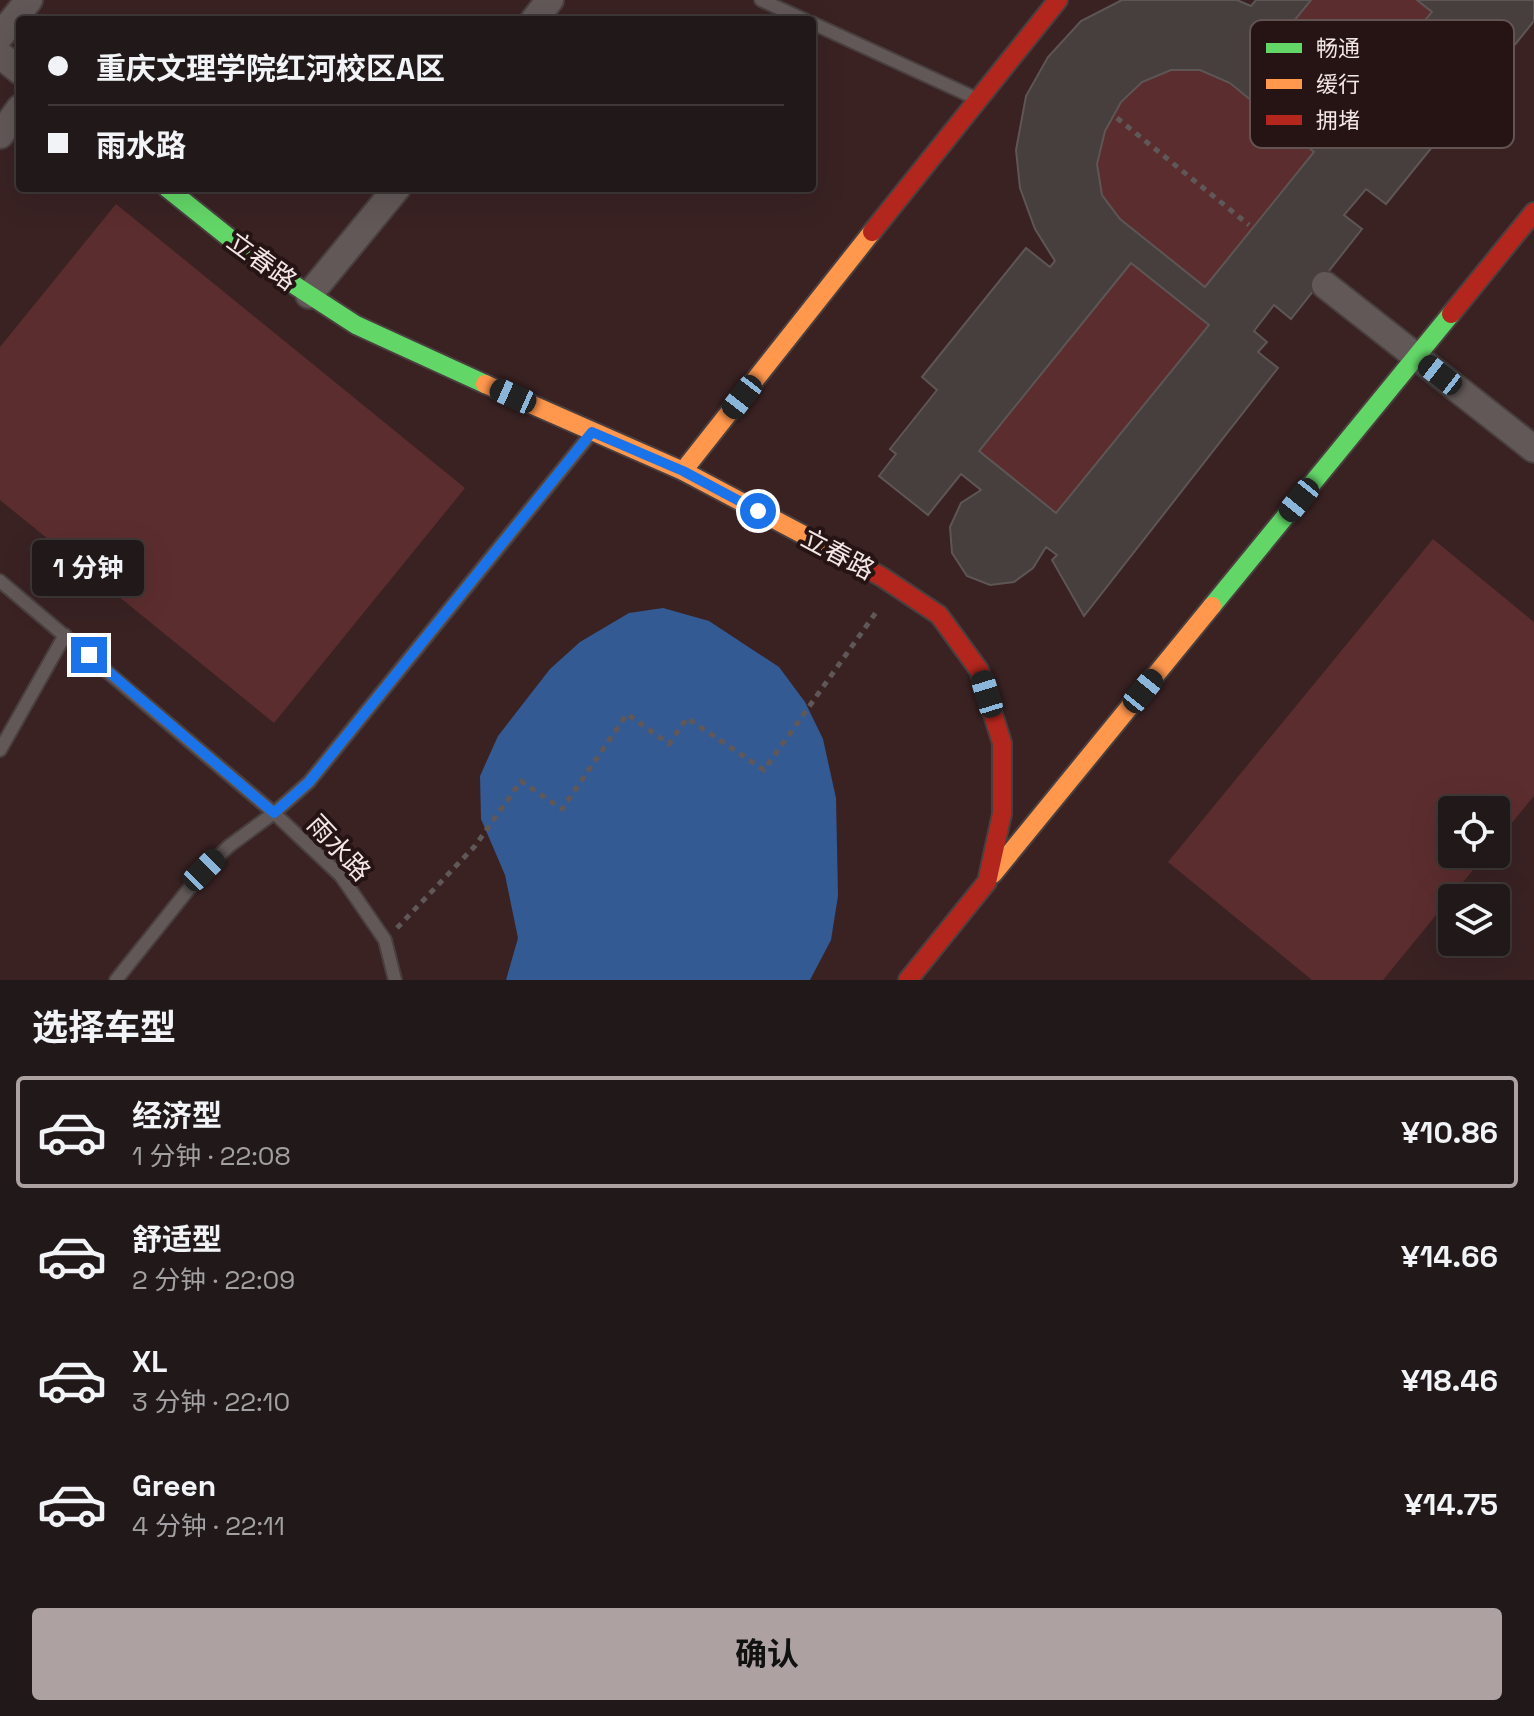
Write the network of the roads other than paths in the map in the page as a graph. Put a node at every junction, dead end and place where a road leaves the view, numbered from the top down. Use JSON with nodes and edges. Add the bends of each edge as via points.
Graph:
{"nodes":[{"id":1,"x":29,"y":0,"type":"edge"},
{"id":2,"x":550,"y":0,"type":"edge"},
{"id":3,"x":761,"y":0,"type":"edge"},
{"id":4,"x":1058,"y":0,"type":"edge"},
{"id":5,"x":16,"y":16,"type":"edge"},
{"id":6,"x":16,"y":16,"type":"edge"},
{"id":7,"x":537,"y":16,"type":"edge"},
{"id":8,"x":796,"y":16,"type":"edge"},
{"id":9,"x":816,"y":25,"type":"edge"},
{"id":10,"x":0,"y":36,"type":"edge"},
{"id":11,"x":0,"y":55,"type":"edge"},
{"id":12,"x":16,"y":68,"type":"edge"},
{"id":13,"x":977,"y":99,"type":"junction"},
{"id":14,"x":16,"y":113,"type":"edge"},
{"id":15,"x":0,"y":135,"type":"edge"},
{"id":16,"x":172,"y":192,"type":"edge"},
{"id":17,"x":394,"y":192,"type":"edge"},
{"id":18,"x":1534,"y":212,"type":"edge"},
{"id":19,"x":1325,"y":285,"type":"dead end"},
{"id":20,"x":309,"y":295,"type":"junction"},
{"id":21,"x":1416,"y":356,"type":"junction"},
{"id":22,"x":592,"y":432,"type":"junction"},
{"id":23,"x":1534,"y":449,"type":"edge"},
{"id":24,"x":683,"y":471,"type":"junction"},
{"id":25,"x":0,"y":581,"type":"edge"},
{"id":26,"x":65,"y":635,"type":"junction"},
{"id":27,"x":0,"y":750,"type":"edge"},
{"id":28,"x":274,"y":813,"type":"junction"},
{"id":29,"x":987,"y":882,"type":"junction"},
{"id":30,"x":116,"y":980,"type":"edge"},
{"id":31,"x":395,"y":980,"type":"edge"},
{"id":32,"x":908,"y":980,"type":"edge"}],
"edges":[{"from":1,"to":5,"type":"street"},
{"from":2,"to":7,"type":"street"},
{"from":3,"to":8,"type":"lane"},
{"from":4,"to":13,"type":"street"},
{"from":6,"to":10,"type":"street"},
{"from":9,"to":13,"type":"lane"},
{"from":11,"to":12,"type":"street"},
{"from":13,"to":24,"type":"street"},
{"from":14,"to":15,"type":"street"},
{"from":16,"to":20,"type":"street","name":"立春路"},
{"from":17,"to":20,"type":"street"},
{"from":18,"to":21,"type":"street"},
{"from":19,"to":21,"type":"street"},
{"from":20,"to":22,"type":"street","name":"立春路","via":[[356,325]]},
{"from":21,"to":23,"type":"street"},
{"from":21,"to":29,"type":"street"},
{"from":22,"to":24,"type":"street","name":"立春路"},
{"from":22,"to":28,"type":"lane","via":[[309,782]]},
{"from":24,"to":29,"type":"street","name":"立春路","via":[[882,577],[939,615],[979,670],[1002,743],[1002,814]]},
{"from":25,"to":26,"type":"lane","name":"雨水路"},
{"from":26,"to":27,"type":"lane"},
{"from":26,"to":28,"type":"lane","name":"雨水路"},
{"from":28,"to":30,"type":"lane","via":[[204,870]]},
{"from":28,"to":31,"type":"lane","name":"雨水路","via":[[341,876],[385,940]]},
{"from":29,"to":32,"type":"street","name":"立春路"}]}
